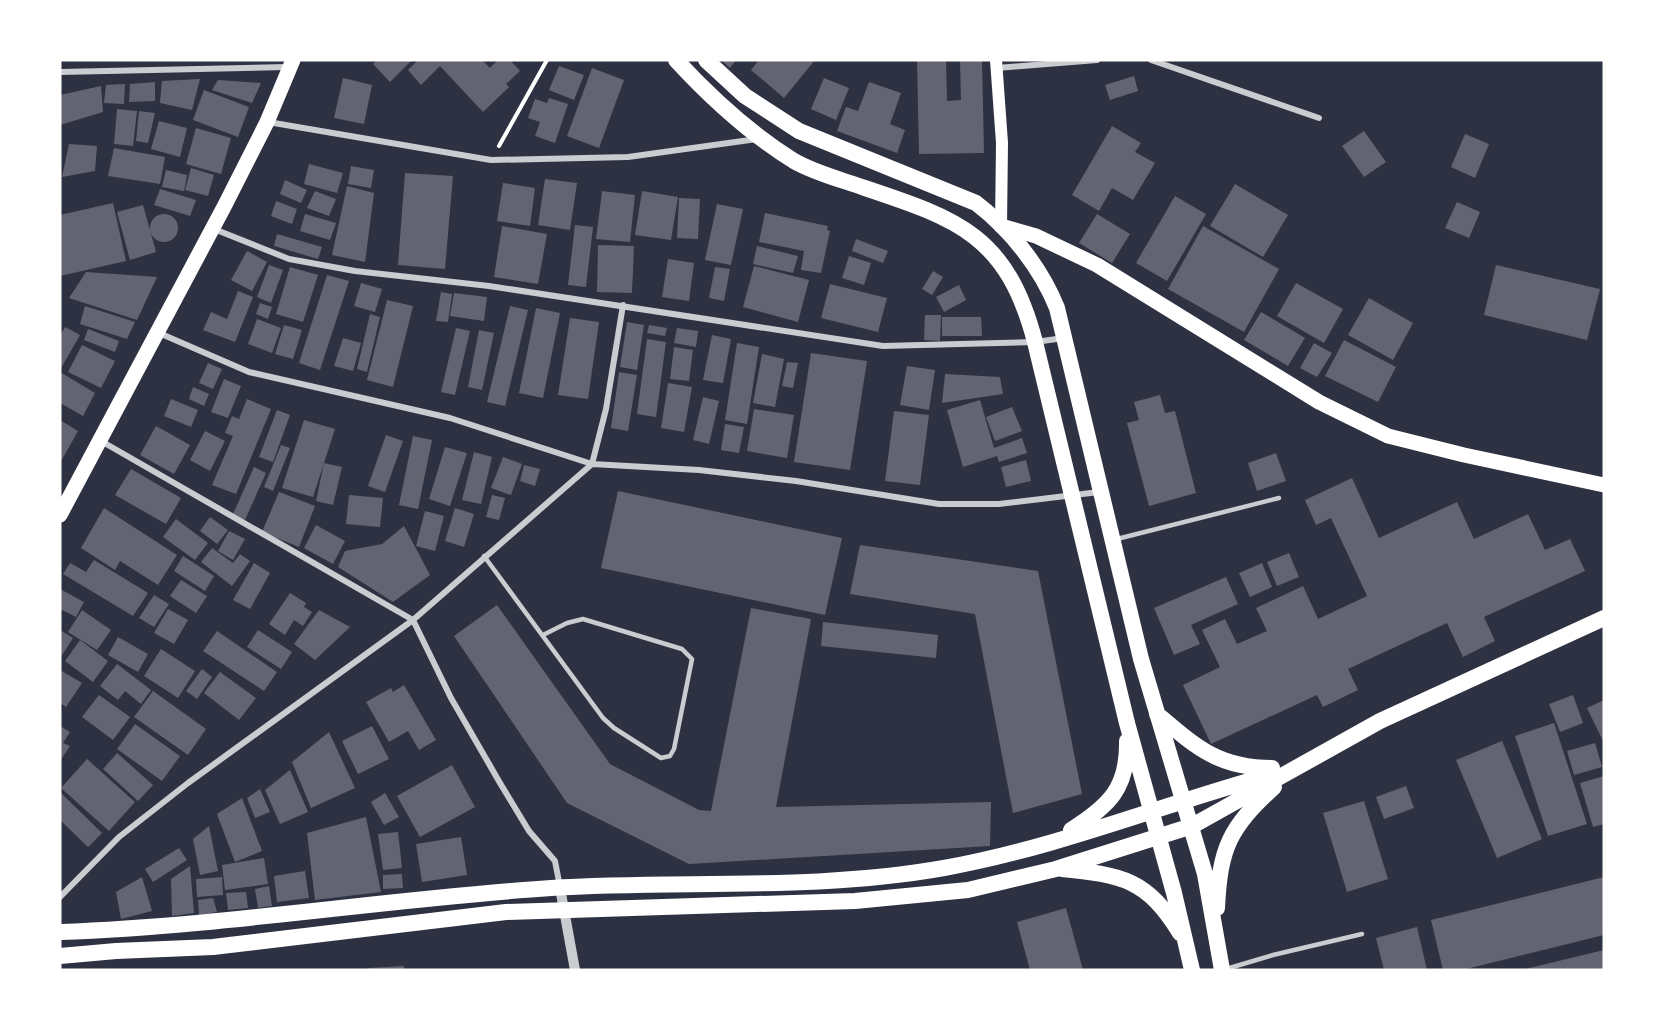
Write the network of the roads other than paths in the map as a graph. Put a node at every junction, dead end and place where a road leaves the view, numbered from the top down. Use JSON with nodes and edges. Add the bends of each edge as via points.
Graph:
{"nodes":[{"id":1,"x":676,"y":60,"type":"edge"},
{"id":2,"x":706,"y":60,"type":"edge"},
{"id":3,"x":1097,"y":60,"type":"edge"},
{"id":4,"x":1151,"y":60,"type":"edge"},
{"id":5,"x":291,"y":64,"type":"edge"},
{"id":6,"x":997,"y":64,"type":"edge"},
{"id":7,"x":60,"y":72,"type":"edge"},
{"id":8,"x":1319,"y":118,"type":"dead end"},
{"id":9,"x":267,"y":122,"type":"junction"},
{"id":10,"x":764,"y":139,"type":"junction"},
{"id":11,"x":1001,"y":226,"type":"junction"},
{"id":12,"x":213,"y":229,"type":"junction"},
{"id":13,"x":623,"y":305,"type":"junction"},
{"id":14,"x":159,"y":333,"type":"junction"},
{"id":15,"x":1065,"y":338,"type":"junction"},
{"id":16,"x":1035,"y":342,"type":"junction"},
{"id":17,"x":101,"y":441,"type":"junction"},
{"id":18,"x":592,"y":464,"type":"junction"},
{"id":19,"x":1604,"y":485,"type":"edge"},
{"id":20,"x":1102,"y":491,"type":"junction"},
{"id":21,"x":1073,"y":495,"type":"junction"},
{"id":22,"x":1279,"y":498,"type":"dead end"},
{"id":23,"x":60,"y":514,"type":"edge"},
{"id":24,"x":1114,"y":540,"type":"junction"},
{"id":25,"x":484,"y":556,"type":"junction"},
{"id":26,"x":413,"y":620,"type":"junction"},
{"id":27,"x":1601,"y":621,"type":"edge"},
{"id":28,"x":543,"y":635,"type":"junction"},
{"id":29,"x":1157,"y":714,"type":"junction"},
{"id":30,"x":1127,"y":723,"type":"junction"},
{"id":31,"x":1294,"y":768,"type":"junction"},
{"id":32,"x":1184,"y":799,"type":"junction"},
{"id":33,"x":1152,"y":810,"type":"junction"},
{"id":34,"x":1192,"y":826,"type":"junction"},
{"id":35,"x":1158,"y":836,"type":"junction"},
{"id":36,"x":1045,"y":846,"type":"junction"},
{"id":37,"x":1056,"y":869,"type":"junction"},
{"id":38,"x":560,"y":888,"type":"junction"},
{"id":39,"x":60,"y":897,"type":"edge"},
{"id":40,"x":563,"y":910,"type":"junction"},
{"id":41,"x":60,"y":932,"type":"edge"},
{"id":42,"x":1362,"y":934,"type":"dead end"},
{"id":43,"x":1216,"y":936,"type":"junction"},
{"id":44,"x":1188,"y":946,"type":"junction"},
{"id":45,"x":60,"y":957,"type":"edge"},
{"id":46,"x":575,"y":970,"type":"edge"},
{"id":47,"x":1192,"y":970,"type":"edge"},
{"id":48,"x":1223,"y":970,"type":"edge"}],
"edges":[{"from":1,"to":10,"type":"highway","via":[[710,97]]},
{"from":2,"to":11,"type":"highway","via":[[745,96],[782,122],[842,151],[960,195],[989,213]]},
{"from":3,"to":6,"type":"street"},
{"from":4,"to":8,"type":"street"},
{"from":5,"to":7,"type":"street"},
{"from":5,"to":9,"type":"main road"},
{"from":6,"to":11,"type":"main road","via":[[1002,143]]},
{"from":9,"to":10,"type":"street","via":[[491,160],[628,156]]},
{"from":9,"to":12,"type":"main road"},
{"from":10,"to":16,"type":"highway","via":[[820,173],[930,209],[972,234],[1008,274],[1023,302]]},
{"from":11,"to":15,"type":"highway","via":[[1044,280]]},
{"from":11,"to":19,"type":"main road","via":[[1036,236],[1097,265],[1319,402],[1388,436]]},
{"from":12,"to":13,"type":"street","via":[[289,259],[355,272]]},
{"from":12,"to":14,"type":"main road"},
{"from":13,"to":16,"type":"street","via":[[883,346]]},
{"from":13,"to":18,"type":"street","via":[[606,409]]},
{"from":14,"to":17,"type":"main road"},
{"from":14,"to":18,"type":"street","via":[[249,372],[450,418]]},
{"from":15,"to":16,"type":"street"},
{"from":15,"to":20,"type":"highway"},
{"from":16,"to":21,"type":"highway"},
{"from":17,"to":23,"type":"main road"},
{"from":17,"to":26,"type":"street"},
{"from":18,"to":21,"type":"street","via":[[796,481],[939,504],[999,504]]},
{"from":18,"to":25,"type":"street"},
{"from":20,"to":21,"type":"street"},
{"from":20,"to":24,"type":"highway"},
{"from":21,"to":30,"type":"highway"},
{"from":22,"to":24,"type":"lane"},
{"from":24,"to":29,"type":"highway"},
{"from":25,"to":26,"type":"street"},
{"from":25,"to":28,"type":"lane"},
{"from":26,"to":38,"type":"street","via":[[451,698],[500,783],[529,831],[555,861]]},
{"from":26,"to":39,"type":"street","via":[[119,837]]},
{"from":27,"to":31,"type":"highway","via":[[1380,721]]},
{"from":28,"to":28,"type":"lane","via":[[608,723],[661,758],[670,756],[692,659],[688,653],[583,619]]},
{"from":29,"to":31,"type":"highway","via":[[1194,746],[1231,765]]},
{"from":29,"to":32,"type":"highway"},
{"from":30,"to":33,"type":"highway"},
{"from":30,"to":36,"type":"highway","via":[[1126,765],[1115,794],[1086,820]]},
{"from":31,"to":32,"type":"highway"},
{"from":31,"to":34,"type":"highway"},
{"from":31,"to":43,"type":"highway","via":[[1251,808],[1226,847],[1219,879]]},
{"from":32,"to":33,"type":"highway"},
{"from":32,"to":34,"type":"highway"},
{"from":33,"to":35,"type":"highway"},
{"from":33,"to":36,"type":"highway"},
{"from":34,"to":35,"type":"highway"},
{"from":34,"to":43,"type":"highway"},
{"from":35,"to":37,"type":"highway"},
{"from":35,"to":44,"type":"highway"},
{"from":36,"to":38,"type":"highway","via":[[900,874]]},
{"from":37,"to":40,"type":"highway","via":[[968,890],[899,899]]},
{"from":37,"to":44,"type":"highway","via":[[1098,873],[1136,883],[1159,903]]},
{"from":38,"to":40,"type":"street"},
{"from":38,"to":41,"type":"highway","via":[[460,894],[211,922]]},
{"from":40,"to":45,"type":"highway","via":[[506,912],[213,947]]},
{"from":40,"to":46,"type":"street"},
{"from":42,"to":48,"type":"lane"},
{"from":43,"to":48,"type":"highway"},
{"from":44,"to":47,"type":"highway"}]}
